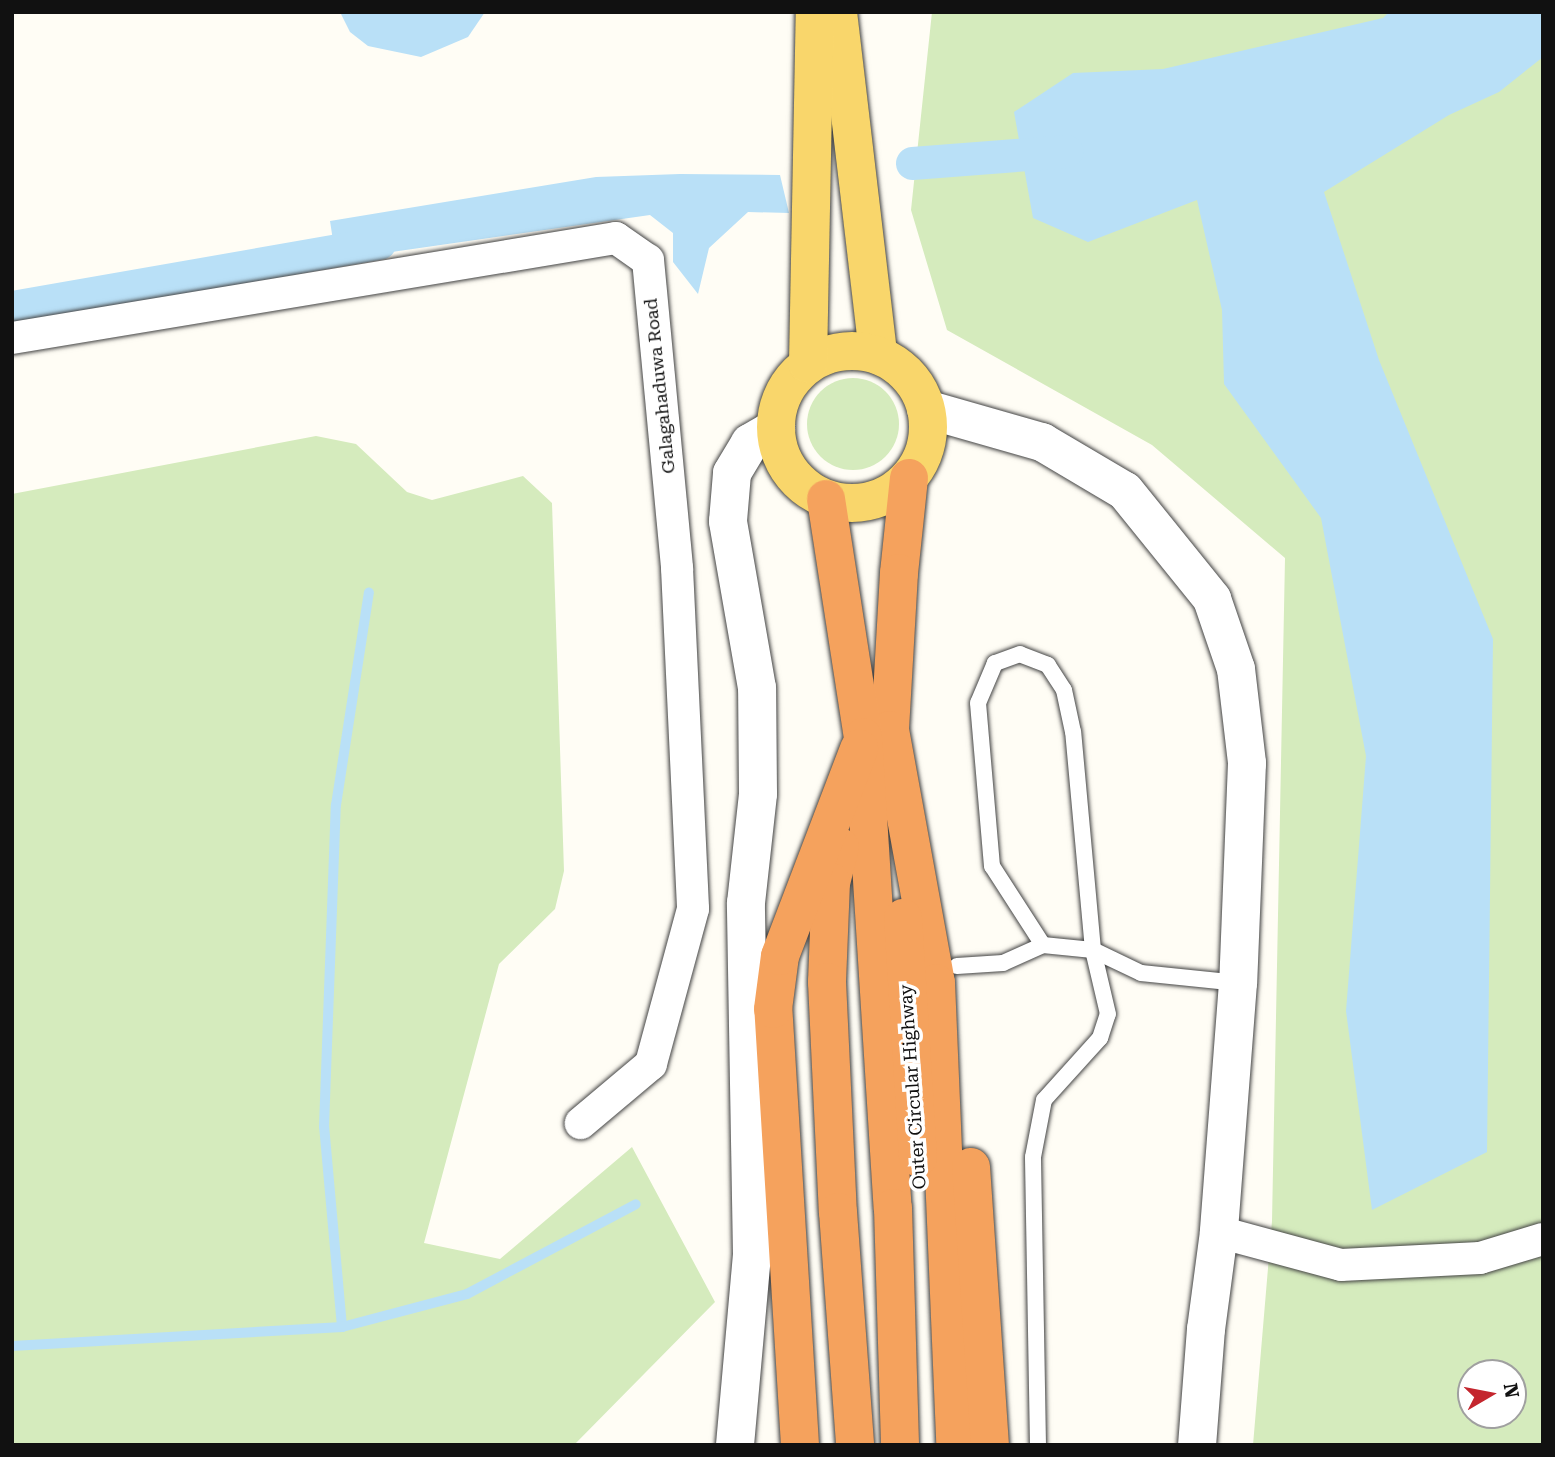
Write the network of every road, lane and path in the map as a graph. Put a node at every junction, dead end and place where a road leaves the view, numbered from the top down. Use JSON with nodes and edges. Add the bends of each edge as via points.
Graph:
{"nodes":[{"id":1,"x":815,"y":12,"type":"edge"},
{"id":2,"x":838,"y":12,"type":"edge"},
{"id":3,"x":12,"y":338,"type":"edge"},
{"id":4,"x":878,"y":355,"type":"junction"},
{"id":5,"x":808,"y":364,"type":"junction"},
{"id":6,"x":926,"y":408,"type":"junction"},
{"id":7,"x":776,"y":428,"type":"junction"},
{"id":8,"x":909,"y":478,"type":"junction"},
{"id":9,"x":826,"y":499,"type":"junction"},
{"id":10,"x":877,"y":734,"type":"junction"},
{"id":11,"x":846,"y":822,"type":"junction"},
{"id":12,"x":831,"y":882,"type":"junction"},
{"id":13,"x":1044,"y":945,"type":"junction"},
{"id":14,"x":1093,"y":950,"type":"junction"},
{"id":15,"x":957,"y":966,"type":"junction"},
{"id":16,"x":1238,"y":983,"type":"junction"},
{"id":17,"x":580,"y":1123,"type":"dead end"},
{"id":18,"x":1219,"y":1233,"type":"junction"},
{"id":19,"x":1543,"y":1239,"type":"edge"},
{"id":20,"x":735,"y":1445,"type":"edge"},
{"id":21,"x":800,"y":1445,"type":"edge"},
{"id":22,"x":823,"y":1445,"type":"edge"},
{"id":23,"x":855,"y":1445,"type":"edge"},
{"id":24,"x":883,"y":1445,"type":"edge"},
{"id":25,"x":900,"y":1445,"type":"edge"},
{"id":26,"x":935,"y":1445,"type":"edge"},
{"id":27,"x":955,"y":1445,"type":"edge"},
{"id":28,"x":990,"y":1445,"type":"edge"},
{"id":29,"x":1038,"y":1445,"type":"edge"},
{"id":30,"x":1197,"y":1445,"type":"edge"}],
"edges":[{"from":1,"to":5,"type":"main road"},
{"from":2,"to":4,"type":"main road"},
{"from":3,"to":17,"type":"street","name":"Galagahaduwa Road","via":[[616,238],[648,260],[677,568],[693,909],[651,1064]]},
{"from":4,"to":5,"type":"main road","via":[[854,350],[830,353]]},
{"from":4,"to":6,"type":"main road","via":[[900,367]]},
{"from":5,"to":7,"type":"main road","via":[[790,381],[779,404]]},
{"from":6,"to":8,"type":"main road","via":[[928,433],[922,457]]},
{"from":6,"to":16,"type":"street","via":[[1042,442],[1125,491],[1212,599],[1236,669],[1247,763]]},
{"from":7,"to":9,"type":"main road","via":[[779,450],[790,471]]},
{"from":7,"to":20,"type":"street","via":[[750,443],[732,473],[728,521],[757,688],[758,794],[746,903],[752,1255]]},
{"from":8,"to":9,"type":"main road","via":[[870,501]]},
{"from":8,"to":10,"type":"highway"},
{"from":9,"to":10,"type":"highway"},
{"from":10,"to":11,"type":"highway"},
{"from":10,"to":15,"type":"highway"},
{"from":10,"to":21,"type":"highway","via":[[780,956],[773,1009]]},
{"from":10,"to":25,"type":"highway"},
{"from":10,"to":26,"type":"highway","name":"Outer Circular Highway"},
{"from":10,"to":27,"type":"highway","via":[[936,983]]},
{"from":11,"to":12,"type":"highway"},
{"from":11,"to":24,"type":"highway"},
{"from":12,"to":22,"type":"highway","via":[[801,985]]},
{"from":12,"to":23,"type":"highway","via":[[827,982]]},
{"from":13,"to":14,"type":"lane"},
{"from":13,"to":14,"type":"lane","via":[[992,866],[978,702],[995,663],[1020,654],[1048,665],[1064,690],[1073,732]]},
{"from":13,"to":15,"type":"lane","via":[[1003,962]]},
{"from":14,"to":16,"type":"lane","via":[[1141,973]]},
{"from":14,"to":29,"type":"lane","via":[[1108,1014],[1100,1038],[1044,1100],[1033,1157]]},
{"from":15,"to":28,"type":"highway"},
{"from":16,"to":18,"type":"street"},
{"from":18,"to":19,"type":"street","via":[[1341,1265],[1480,1258]]},
{"from":18,"to":30,"type":"street"}]}
